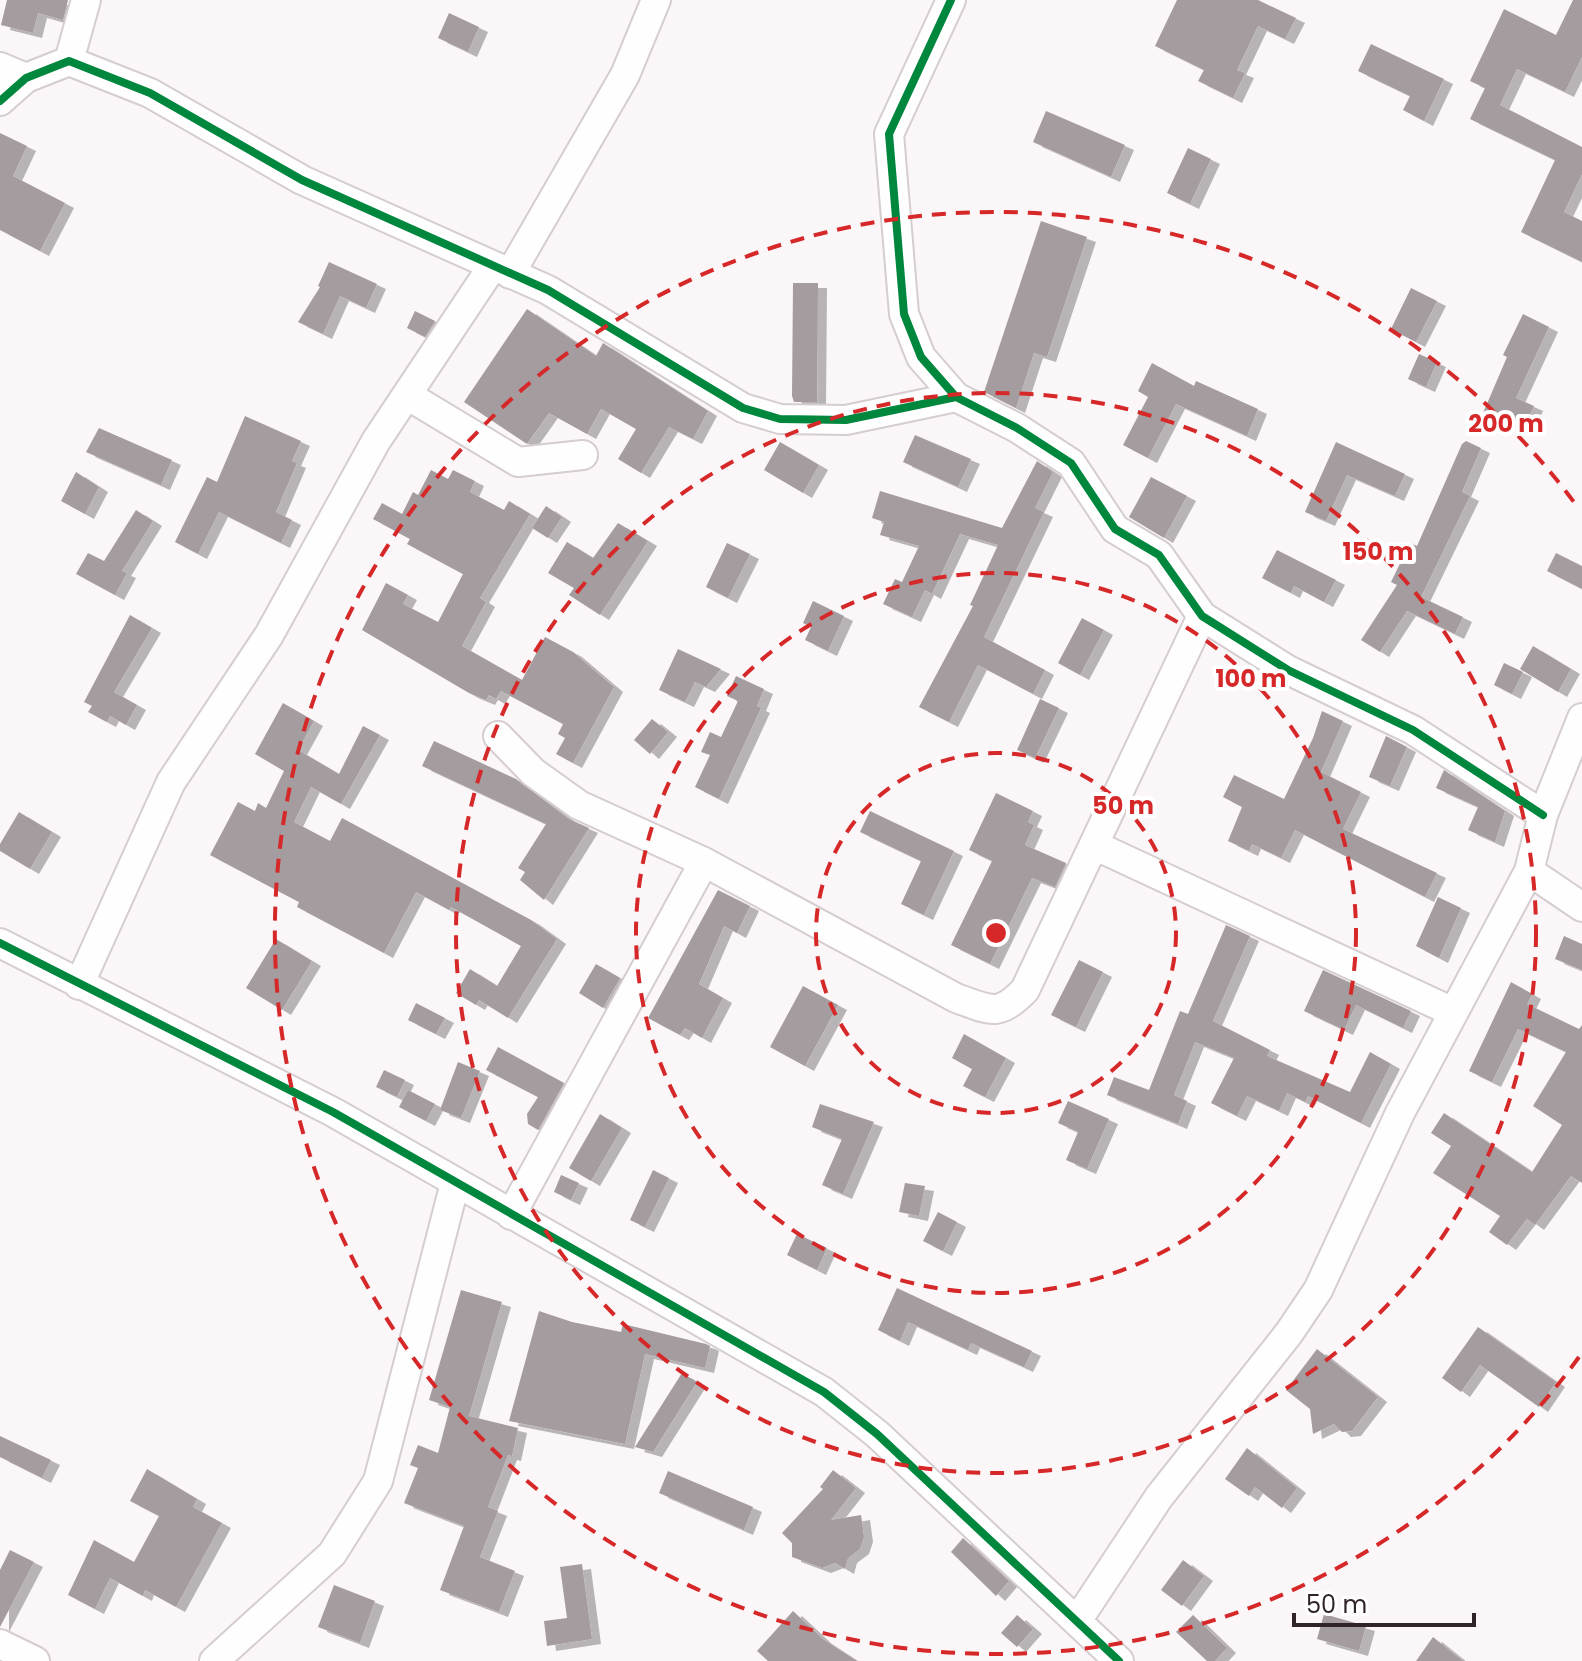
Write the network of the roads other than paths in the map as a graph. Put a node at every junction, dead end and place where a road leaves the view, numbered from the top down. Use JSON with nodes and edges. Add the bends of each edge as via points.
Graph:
{"nodes":[{"id":1,"x":86,"y":0,"type":"edge"},
{"id":2,"x":656,"y":0,"type":"edge"},
{"id":3,"x":951,"y":0,"type":"edge"},
{"id":4,"x":69,"y":61,"type":"junction"},
{"id":5,"x":0,"y":67,"type":"edge"},
{"id":6,"x":26,"y":78,"type":"junction"},
{"id":7,"x":0,"y":101,"type":"edge"},
{"id":8,"x":501,"y":270,"type":"junction"},
{"id":9,"x":407,"y":395,"type":"junction"},
{"id":10,"x":956,"y":397,"type":"junction"},
{"id":11,"x":583,"y":455,"type":"dead end"},
{"id":12,"x":1202,"y":616,"type":"junction"},
{"id":13,"x":1582,"y":718,"type":"edge"},
{"id":14,"x":498,"y":736,"type":"dead end"},
{"id":15,"x":1543,"y":815,"type":"junction"},
{"id":16,"x":1094,"y":845,"type":"junction"},
{"id":17,"x":704,"y":862,"type":"junction"},
{"id":18,"x":1529,"y":871,"type":"junction"},
{"id":19,"x":1582,"y":907,"type":"edge"},
{"id":20,"x":0,"y":943,"type":"edge"},
{"id":21,"x":79,"y":985,"type":"junction"},
{"id":22,"x":1453,"y":1012,"type":"junction"},
{"id":23,"x":455,"y":1183,"type":"junction"},
{"id":24,"x":511,"y":1215,"type":"junction"},
{"id":25,"x":1077,"y":1621,"type":"junction"},
{"id":26,"x":0,"y":1644,"type":"edge"},
{"id":27,"x":35,"y":1661,"type":"edge"},
{"id":28,"x":214,"y":1661,"type":"edge"},
{"id":29,"x":1119,"y":1661,"type":"edge"}],
"edges":[{"from":1,"to":4,"type":"street"},
{"from":2,"to":8,"type":"street","via":[[625,75]]},
{"from":3,"to":10,"type":"street","via":[[889,134],[904,314],[921,357]]},
{"from":4,"to":6,"type":"street"},
{"from":4,"to":8,"type":"street","via":[[150,93],[302,180]]},
{"from":5,"to":6,"type":"street"},
{"from":6,"to":7,"type":"street"},
{"from":8,"to":9,"type":"street"},
{"from":8,"to":10,"type":"street","via":[[548,290],[743,408],[780,419],[846,420]]},
{"from":9,"to":11,"type":"street","via":[[518,462]]},
{"from":9,"to":21,"type":"street","via":[[269,635],[171,782]]},
{"from":10,"to":12,"type":"street","via":[[1071,463],[1115,529],[1159,555]]},
{"from":12,"to":15,"type":"street","via":[[1288,670],[1413,730]]},
{"from":12,"to":16,"type":"street"},
{"from":13,"to":15,"type":"street"},
{"from":14,"to":17,"type":"street","via":[[533,772],[579,805]]},
{"from":15,"to":18,"type":"street"},
{"from":16,"to":17,"type":"street","via":[[1025,990],[1008,1007],[992,1011],[956,998]]},
{"from":16,"to":22,"type":"street"},
{"from":17,"to":24,"type":"street"},
{"from":18,"to":19,"type":"street"},
{"from":18,"to":22,"type":"street"},
{"from":20,"to":21,"type":"street"},
{"from":21,"to":23,"type":"street","via":[[333,1112]]},
{"from":22,"to":25,"type":"street","via":[[1318,1290],[1159,1497]]},
{"from":23,"to":24,"type":"street"},
{"from":23,"to":28,"type":"street","via":[[378,1481],[332,1554]]},
{"from":24,"to":25,"type":"street","via":[[824,1392],[877,1434]]},
{"from":25,"to":29,"type":"street"},
{"from":26,"to":27,"type":"street"}]}
